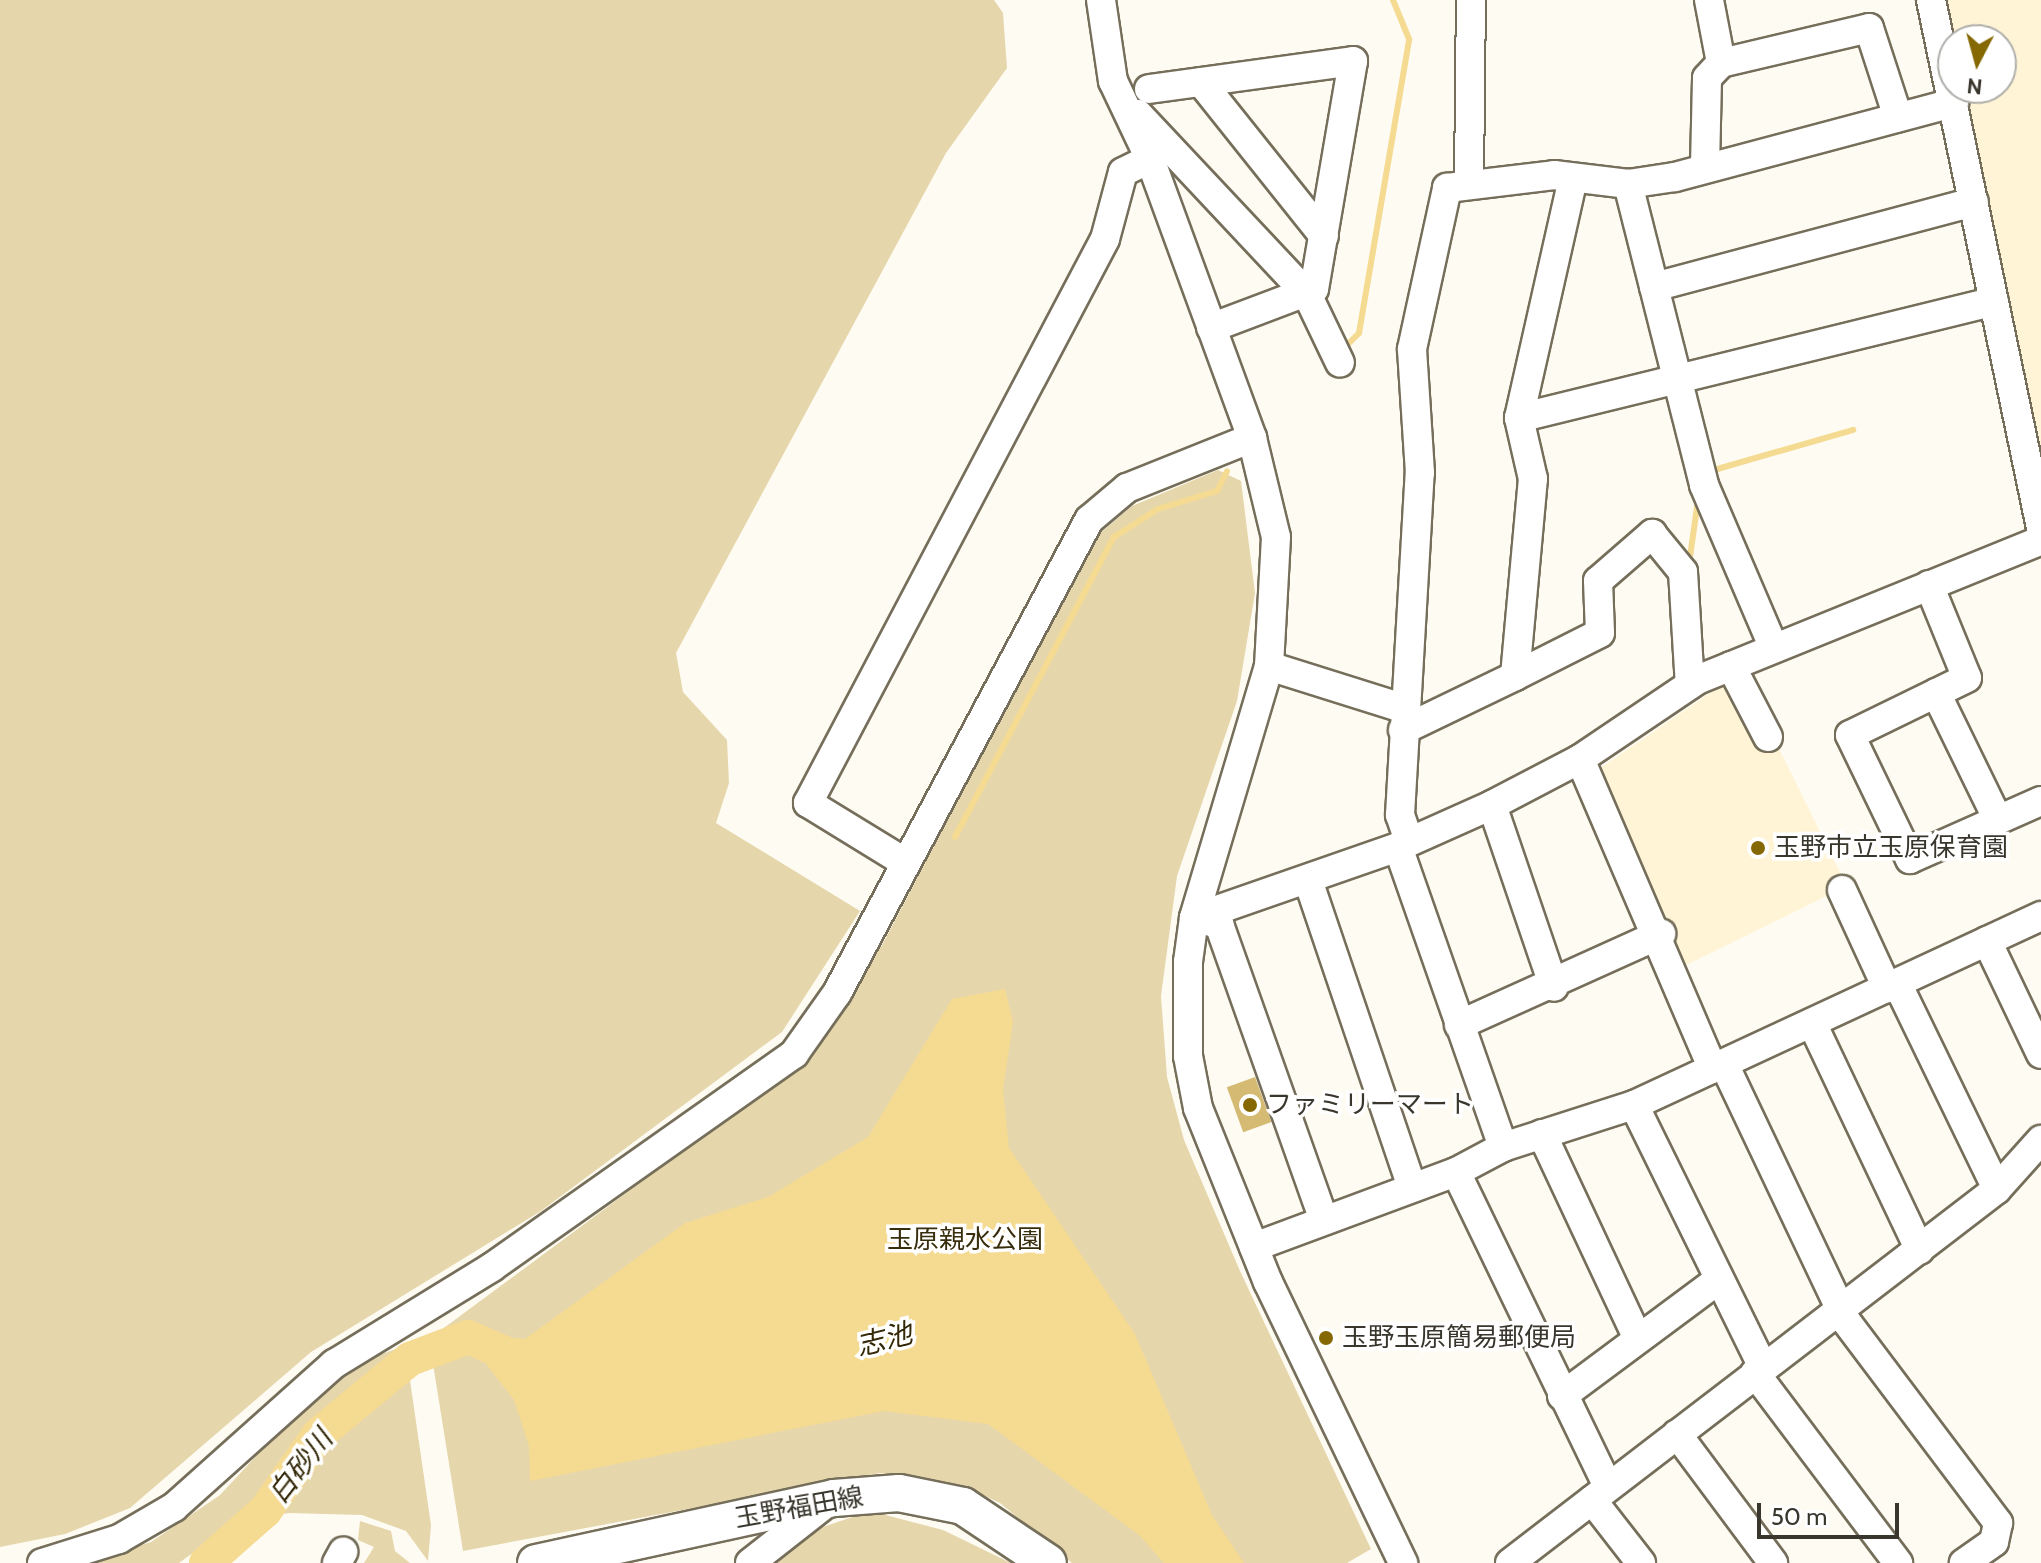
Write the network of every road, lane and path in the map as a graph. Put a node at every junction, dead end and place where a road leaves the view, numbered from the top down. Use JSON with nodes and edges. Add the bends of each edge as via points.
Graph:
{"nodes":[{"id":1,"x":1101,"y":0,"type":"edge"},
{"id":2,"x":1471,"y":0,"type":"edge"},
{"id":3,"x":1709,"y":0,"type":"edge"},
{"id":4,"x":1931,"y":0,"type":"edge"},
{"id":5,"x":1937,"y":27,"type":"edge"},
{"id":6,"x":1721,"y":63,"type":"junction"},
{"id":7,"x":1201,"y":82,"type":"junction"},
{"id":8,"x":1149,"y":89,"type":"dead end"},
{"id":9,"x":1120,"y":95,"type":"junction"},
{"id":10,"x":1950,"y":104,"type":"edge"},
{"id":11,"x":1954,"y":104,"type":"edge"},
{"id":12,"x":1898,"y":117,"type":"junction"},
{"id":13,"x":1150,"y":159,"type":"junction"},
{"id":14,"x":1705,"y":167,"type":"junction"},
{"id":15,"x":1573,"y":179,"type":"junction"},
{"id":16,"x":1469,"y":183,"type":"junction"},
{"id":17,"x":1628,"y":184,"type":"junction"},
{"id":18,"x":1974,"y":202,"type":"junction"},
{"id":19,"x":1324,"y":236,"type":"junction"},
{"id":20,"x":1654,"y":287,"type":"junction"},
{"id":21,"x":1307,"y":294,"type":"junction"},
{"id":22,"x":1994,"y":301,"type":"junction"},
{"id":23,"x":1211,"y":328,"type":"junction"},
{"id":24,"x":1340,"y":363,"type":"dead end"},
{"id":25,"x":1678,"y":384,"type":"junction"},
{"id":26,"x":1519,"y":418,"type":"junction"},
{"id":27,"x":1252,"y":438,"type":"junction"},
{"id":28,"x":2041,"y":528,"type":"edge"},
{"id":29,"x":2041,"y":540,"type":"edge"},
{"id":30,"x":1929,"y":585,"type":"junction"},
{"id":31,"x":1774,"y":648,"type":"junction"},
{"id":32,"x":1269,"y":666,"type":"junction"},
{"id":33,"x":1731,"y":666,"type":"junction"},
{"id":34,"x":1515,"y":676,"type":"junction"},
{"id":35,"x":1690,"y":685,"type":"junction"},
{"id":36,"x":1936,"y":693,"type":"junction"},
{"id":37,"x":1404,"y":719,"type":"junction"},
{"id":38,"x":1768,"y":737,"type":"dead end"},
{"id":39,"x":1583,"y":766,"type":"junction"},
{"id":40,"x":2041,"y":801,"type":"edge"},
{"id":41,"x":1494,"y":812,"type":"junction"},
{"id":42,"x":1998,"y":820,"type":"junction"},
{"id":43,"x":1402,"y":850,"type":"junction"},
{"id":44,"x":906,"y":863,"type":"junction"},
{"id":45,"x":1310,"y":886,"type":"junction"},
{"id":46,"x":1842,"y":890,"type":"dead end"},
{"id":47,"x":2041,"y":916,"type":"edge"},
{"id":48,"x":1194,"y":918,"type":"junction"},
{"id":49,"x":1661,"y":934,"type":"junction"},
{"id":50,"x":1987,"y":941,"type":"junction"},
{"id":51,"x":1892,"y":986,"type":"junction"},
{"id":52,"x":1554,"y":987,"type":"junction"},
{"id":53,"x":1812,"y":1023,"type":"junction"},
{"id":54,"x":1459,"y":1025,"type":"junction"},
{"id":55,"x":2041,"y":1054,"type":"edge"},
{"id":56,"x":1719,"y":1067,"type":"junction"},
{"id":57,"x":1634,"y":1105,"type":"junction"},
{"id":58,"x":1542,"y":1134,"type":"junction"},
{"id":59,"x":2041,"y":1140,"type":"edge"},
{"id":60,"x":1503,"y":1147,"type":"junction"},
{"id":61,"x":1456,"y":1172,"type":"junction"},
{"id":62,"x":1412,"y":1187,"type":"junction"},
{"id":63,"x":1997,"y":1189,"type":"junction"},
{"id":64,"x":1323,"y":1217,"type":"junction"},
{"id":65,"x":1254,"y":1247,"type":"junction"},
{"id":66,"x":1920,"y":1250,"type":"junction"},
{"id":67,"x":1718,"y":1280,"type":"junction"},
{"id":68,"x":1846,"y":1308,"type":"junction"},
{"id":69,"x":1638,"y":1339,"type":"junction"},
{"id":70,"x":1759,"y":1370,"type":"junction"},
{"id":71,"x":1562,"y":1396,"type":"junction"},
{"id":72,"x":1677,"y":1434,"type":"junction"},
{"id":73,"x":1599,"y":1492,"type":"junction"},
{"id":74,"x":834,"y":1498,"type":"junction"},
{"id":75,"x":619,"y":1555,"type":"edge"},
{"id":76,"x":42,"y":1563,"type":"edge"},
{"id":77,"x":536,"y":1563,"type":"edge"},
{"id":78,"x":750,"y":1563,"type":"edge"},
{"id":79,"x":1048,"y":1563,"type":"edge"},
{"id":80,"x":1403,"y":1563,"type":"edge"},
{"id":81,"x":1511,"y":1563,"type":"edge"},
{"id":82,"x":1641,"y":1563,"type":"edge"},
{"id":83,"x":1773,"y":1563,"type":"edge"},
{"id":84,"x":1898,"y":1563,"type":"edge"},
{"id":85,"x":1964,"y":1563,"type":"edge"}],
"edges":[{"from":1,"to":9,"type":"street","via":[[1105,53]]},
{"from":2,"to":16,"type":"street"},
{"from":3,"to":6,"type":"street"},
{"from":4,"to":5,"type":"street"},
{"from":6,"to":12,"type":"street","via":[[1869,28]]},
{"from":6,"to":14,"type":"street","via":[[1707,78]]},
{"from":7,"to":8,"type":"street"},
{"from":7,"to":19,"type":"street"},
{"from":7,"to":19,"type":"street","via":[[1353,61]]},
{"from":9,"to":13,"type":"street"},
{"from":9,"to":21,"type":"street"},
{"from":10,"to":12,"type":"street"},
{"from":11,"to":18,"type":"street"},
{"from":12,"to":14,"type":"street"},
{"from":13,"to":23,"type":"street"},
{"from":13,"to":44,"type":"street","via":[[1123,172],[1105,239],[808,803]]},
{"from":14,"to":17,"type":"street"},
{"from":15,"to":16,"type":"street"},
{"from":15,"to":17,"type":"street"},
{"from":15,"to":26,"type":"street"},
{"from":16,"to":37,"type":"street","via":[[1447,188],[1415,318],[1412,383],[1420,473]]},
{"from":17,"to":20,"type":"street"},
{"from":18,"to":20,"type":"street"},
{"from":18,"to":22,"type":"street"},
{"from":19,"to":21,"type":"street","via":[[1314,289]]},
{"from":20,"to":25,"type":"street"},
{"from":21,"to":23,"type":"street"},
{"from":21,"to":24,"type":"street"},
{"from":22,"to":25,"type":"street"},
{"from":22,"to":28,"type":"street"},
{"from":23,"to":27,"type":"street"},
{"from":25,"to":26,"type":"street"},
{"from":25,"to":31,"type":"street","via":[[1704,485]]},
{"from":26,"to":34,"type":"street","via":[[1533,479]]},
{"from":27,"to":32,"type":"street","via":[[1276,537]]},
{"from":27,"to":44,"type":"street","via":[[1127,488],[1089,520]]},
{"from":29,"to":30,"type":"street"},
{"from":30,"to":31,"type":"street"},
{"from":30,"to":36,"type":"street","via":[[1967,678]]},
{"from":31,"to":33,"type":"street"},
{"from":32,"to":37,"type":"street"},
{"from":32,"to":48,"type":"street"},
{"from":33,"to":35,"type":"street"},
{"from":33,"to":38,"type":"street"},
{"from":34,"to":35,"type":"street","via":[[1600,633],[1598,581],[1652,534],[1683,572]]},
{"from":34,"to":37,"type":"street"},
{"from":35,"to":39,"type":"street"},
{"from":36,"to":42,"type":"street"},
{"from":36,"to":42,"type":"street","via":[[1850,735],[1856,749],[1910,859]]},
{"from":37,"to":43,"type":"street"},
{"from":39,"to":41,"type":"street"},
{"from":39,"to":49,"type":"street"},
{"from":40,"to":42,"type":"street"},
{"from":41,"to":43,"type":"street"},
{"from":41,"to":52,"type":"street"},
{"from":43,"to":45,"type":"street"},
{"from":43,"to":54,"type":"street"},
{"from":44,"to":76,"type":"street","via":[[822,1019],[778,1067],[492,1267],[334,1364],[174,1507],[119,1539]]},
{"from":45,"to":48,"type":"street"},
{"from":45,"to":62,"type":"street"},
{"from":46,"to":51,"type":"street"},
{"from":47,"to":50,"type":"street"},
{"from":48,"to":64,"type":"street","via":[[1219,924]]},
{"from":48,"to":65,"type":"street","via":[[1188,1056],[1215,1161]]},
{"from":49,"to":52,"type":"street"},
{"from":49,"to":56,"type":"street"},
{"from":50,"to":51,"type":"street"},
{"from":50,"to":55,"type":"street"},
{"from":51,"to":53,"type":"street"},
{"from":51,"to":63,"type":"street"},
{"from":52,"to":54,"type":"street"},
{"from":53,"to":56,"type":"street"},
{"from":53,"to":66,"type":"street"},
{"from":54,"to":60,"type":"street"},
{"from":56,"to":57,"type":"street"},
{"from":56,"to":68,"type":"street"},
{"from":57,"to":58,"type":"street"},
{"from":57,"to":67,"type":"street"},
{"from":58,"to":60,"type":"street"},
{"from":58,"to":69,"type":"street"},
{"from":59,"to":63,"type":"street"},
{"from":60,"to":61,"type":"street"},
{"from":61,"to":62,"type":"street"},
{"from":61,"to":71,"type":"street"},
{"from":62,"to":64,"type":"street"},
{"from":63,"to":66,"type":"street"},
{"from":64,"to":65,"type":"street"},
{"from":65,"to":80,"type":"street"},
{"from":66,"to":68,"type":"street"},
{"from":67,"to":69,"type":"street"},
{"from":67,"to":70,"type":"street"},
{"from":68,"to":70,"type":"street"},
{"from":68,"to":85,"type":"street","via":[[1846,1321],[1998,1523],[1994,1542]]},
{"from":69,"to":71,"type":"street"},
{"from":70,"to":72,"type":"street"},
{"from":70,"to":84,"type":"street"},
{"from":71,"to":73,"type":"street"},
{"from":72,"to":73,"type":"street"},
{"from":72,"to":83,"type":"street"},
{"from":73,"to":81,"type":"street"},
{"from":73,"to":82,"type":"street"},
{"from":74,"to":75,"type":"main road","name":"玉野福田線"},
{"from":74,"to":78,"type":"street"},
{"from":74,"to":79,"type":"main road","name":"玉野福田線","via":[[899,1493],[963,1506]]},
{"from":75,"to":77,"type":"main road","name":"玉野福田線"}]}
